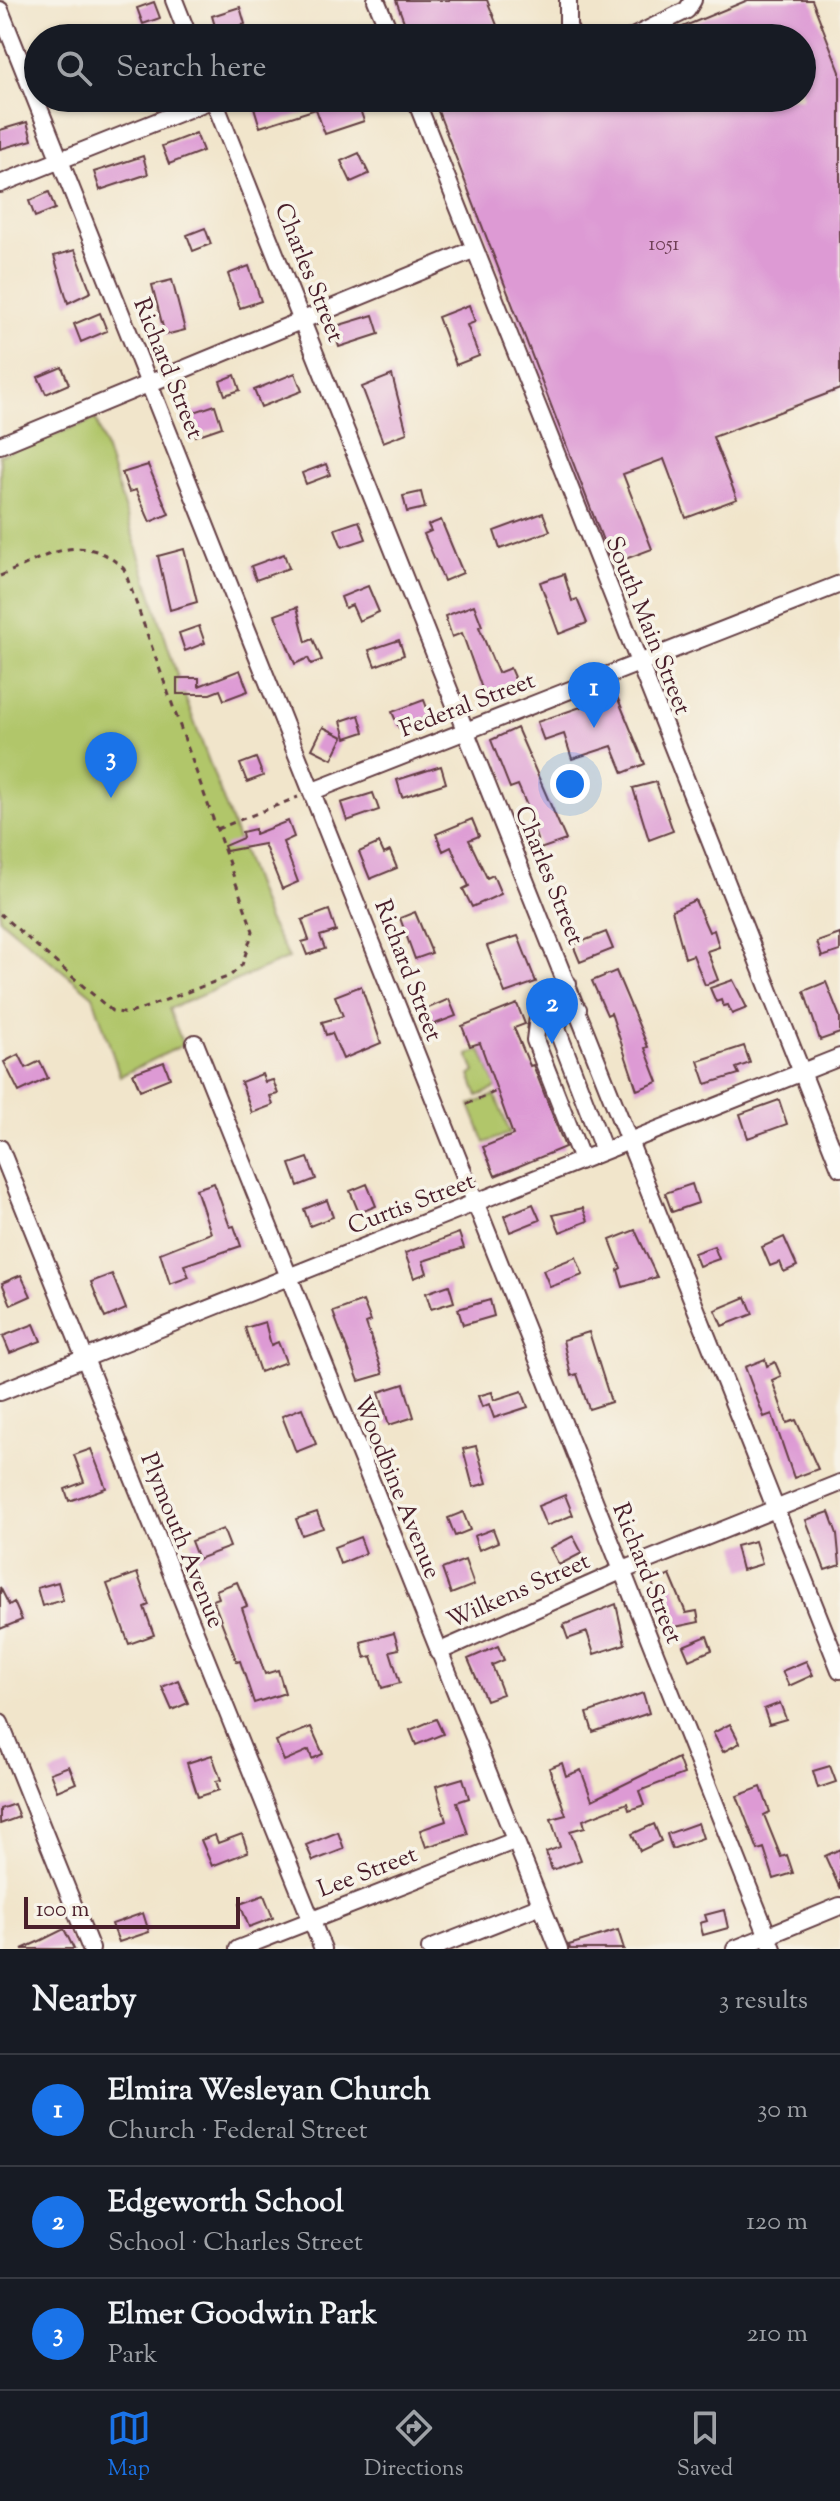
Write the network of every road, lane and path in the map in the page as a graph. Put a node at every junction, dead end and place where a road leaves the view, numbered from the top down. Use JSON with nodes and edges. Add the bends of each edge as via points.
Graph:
{"nodes":[{"id":1,"x":174,"y":0,"type":"edge"},
{"id":2,"x":376,"y":0,"type":"edge"},
{"id":3,"x":568,"y":0,"type":"edge"},
{"id":4,"x":693,"y":0,"type":"edge"},
{"id":5,"x":0,"y":10,"type":"edge"},
{"id":6,"x":183,"y":24,"type":"edge"},
{"id":7,"x":386,"y":24,"type":"edge"},
{"id":8,"x":568,"y":24,"type":"edge"},
{"id":9,"x":659,"y":24,"type":"edge"},
{"id":10,"x":24,"y":71,"type":"edge"},
{"id":11,"x":40,"y":112,"type":"edge"},
{"id":12,"x":180,"y":112,"type":"edge"},
{"id":13,"x":220,"y":112,"type":"edge"},
{"id":14,"x":421,"y":112,"type":"edge"},
{"id":15,"x":59,"y":161,"type":"junction"},
{"id":16,"x":0,"y":184,"type":"edge"},
{"id":17,"x":475,"y":249,"type":"junction"},
{"id":18,"x":304,"y":319,"type":"junction"},
{"id":19,"x":149,"y":384,"type":"junction"},
{"id":20,"x":0,"y":445,"type":"edge"},
{"id":21,"x":0,"y":576,"type":"edge"},
{"id":22,"x":840,"y":584,"type":"edge"},
{"id":23,"x":639,"y":663,"type":"junction"},
{"id":24,"x":465,"y":730,"type":"junction"},
{"id":25,"x":313,"y":791,"type":"junction"},
{"id":26,"x":217,"y":829,"type":"junction"},
{"id":27,"x":0,"y":914,"type":"edge"},
{"id":28,"x":568,"y":984,"type":"junction"},
{"id":29,"x":578,"y":1009,"type":"junction"},
{"id":30,"x":195,"y":1043,"type":"dead end"},
{"id":31,"x":840,"y":1057,"type":"edge"},
{"id":32,"x":802,"y":1073,"type":"junction"},
{"id":33,"x":499,"y":1090,"type":"dead end"},
{"id":34,"x":467,"y":1104,"type":"dead end"},
{"id":35,"x":631,"y":1140,"type":"junction"},
{"id":36,"x":0,"y":1148,"type":"edge"},
{"id":37,"x":604,"y":1151,"type":"junction"},
{"id":38,"x":582,"y":1160,"type":"junction"},
{"id":39,"x":840,"y":1168,"type":"edge"},
{"id":40,"x":475,"y":1204,"type":"junction"},
{"id":41,"x":288,"y":1277,"type":"junction"},
{"id":42,"x":84,"y":1358,"type":"junction"},
{"id":43,"x":0,"y":1392,"type":"edge"},
{"id":44,"x":840,"y":1483,"type":"edge"},
{"id":45,"x":776,"y":1509,"type":"junction"},
{"id":46,"x":621,"y":1571,"type":"junction"},
{"id":47,"x":438,"y":1652,"type":"junction"},
{"id":48,"x":840,"y":1670,"type":"edge"},
{"id":49,"x":0,"y":1723,"type":"edge"},
{"id":50,"x":514,"y":1841,"type":"junction"},
{"id":51,"x":541,"y":1905,"type":"junction"},
{"id":52,"x":840,"y":1906,"type":"edge"},
{"id":53,"x":311,"y":1919,"type":"junction"},
{"id":54,"x":770,"y":1943,"type":"edge"},
{"id":55,"x":91,"y":1949,"type":"edge"},
{"id":56,"x":238,"y":1949,"type":"edge"},
{"id":57,"x":323,"y":1949,"type":"edge"},
{"id":58,"x":430,"y":1949,"type":"edge"},
{"id":59,"x":559,"y":1949,"type":"edge"},
{"id":60,"x":735,"y":1949,"type":"edge"}],
"edges":[{"from":1,"to":6,"type":"street"},
{"from":2,"to":7,"type":"street"},
{"from":3,"to":8,"type":"street"},
{"from":4,"to":9,"type":"street","via":[[687,10]]},
{"from":5,"to":10,"type":"street","name":"Richard Street"},
{"from":11,"to":15,"type":"street","name":"Richard Street"},
{"from":12,"to":15,"type":"street"},
{"from":13,"to":18,"type":"street","name":"Charles Street"},
{"from":14,"to":17,"type":"street","name":"South Main Street"},
{"from":15,"to":16,"type":"street"},
{"from":15,"to":19,"type":"street","name":"Richard Street"},
{"from":17,"to":18,"type":"street"},
{"from":17,"to":23,"type":"street","name":"South Main Street"},
{"from":18,"to":19,"type":"street"},
{"from":18,"to":24,"type":"street","name":"Charles Street"},
{"from":19,"to":20,"type":"street"},
{"from":19,"to":25,"type":"street","name":"Richard Street"},
{"from":21,"to":26,"type":"path","via":[[85,546],[111,556],[124,569]]},
{"from":22,"to":23,"type":"street","name":"Federal Street"},
{"from":23,"to":24,"type":"street","name":"Federal Street"},
{"from":23,"to":32,"type":"street","name":"South Main Street"},
{"from":24,"to":25,"type":"street","name":"Federal Street"},
{"from":24,"to":28,"type":"street","name":"Charles Street"},
{"from":25,"to":26,"type":"path"},
{"from":25,"to":40,"type":"street","name":"Richard Street"},
{"from":26,"to":27,"type":"path","via":[[253,931],[242,965],[230,976],[128,1014],[112,1011]]},
{"from":28,"to":29,"type":"street","name":"Charles Street"},
{"from":28,"to":38,"type":"street","via":[[538,1017],[535,1040]]},
{"from":29,"to":35,"type":"street","name":"Charles Street"},
{"from":29,"to":37,"type":"street","via":[[561,1015],[557,1029]]},
{"from":30,"to":41,"type":"street","name":"Woodbine Avenue"},
{"from":31,"to":32,"type":"street","name":"Curtis Street"},
{"from":32,"to":35,"type":"street","name":"Curtis Street"},
{"from":32,"to":39,"type":"street","name":"South Main Street"},
{"from":33,"to":34,"type":"path"},
{"from":35,"to":37,"type":"street","name":"Curtis Street"},
{"from":35,"to":45,"type":"street","name":"Charles Street"},
{"from":36,"to":42,"type":"street","name":"Plymouth Avenue"},
{"from":37,"to":38,"type":"street","name":"Curtis Street"},
{"from":38,"to":40,"type":"street","name":"Curtis Street"},
{"from":40,"to":41,"type":"street","name":"Curtis Street"},
{"from":40,"to":46,"type":"street","name":"Richard Street"},
{"from":41,"to":42,"type":"street","name":"Curtis Street"},
{"from":41,"to":47,"type":"street","name":"Woodbine Avenue"},
{"from":42,"to":43,"type":"street","name":"Curtis Street"},
{"from":42,"to":53,"type":"street","name":"Plymouth Avenue"},
{"from":44,"to":45,"type":"street","name":"Wilkens Street"},
{"from":45,"to":46,"type":"street","name":"Wilkens Street"},
{"from":45,"to":48,"type":"street","name":"Charles Street"},
{"from":46,"to":47,"type":"street","name":"Wilkens Street"},
{"from":46,"to":54,"type":"street","name":"Richard Street"},
{"from":47,"to":50,"type":"street","name":"Woodbine Avenue"},
{"from":49,"to":55,"type":"street"},
{"from":50,"to":51,"type":"street","name":"Woodbine Avenue"},
{"from":50,"to":53,"type":"street","name":"Lee Street"},
{"from":51,"to":58,"type":"street"},
{"from":51,"to":59,"type":"street","name":"Woodbine Avenue"},
{"from":52,"to":54,"type":"street"},
{"from":53,"to":56,"type":"street","name":"Lee Street"},
{"from":53,"to":57,"type":"street","name":"Plymouth Avenue"},
{"from":54,"to":60,"type":"street"}]}
